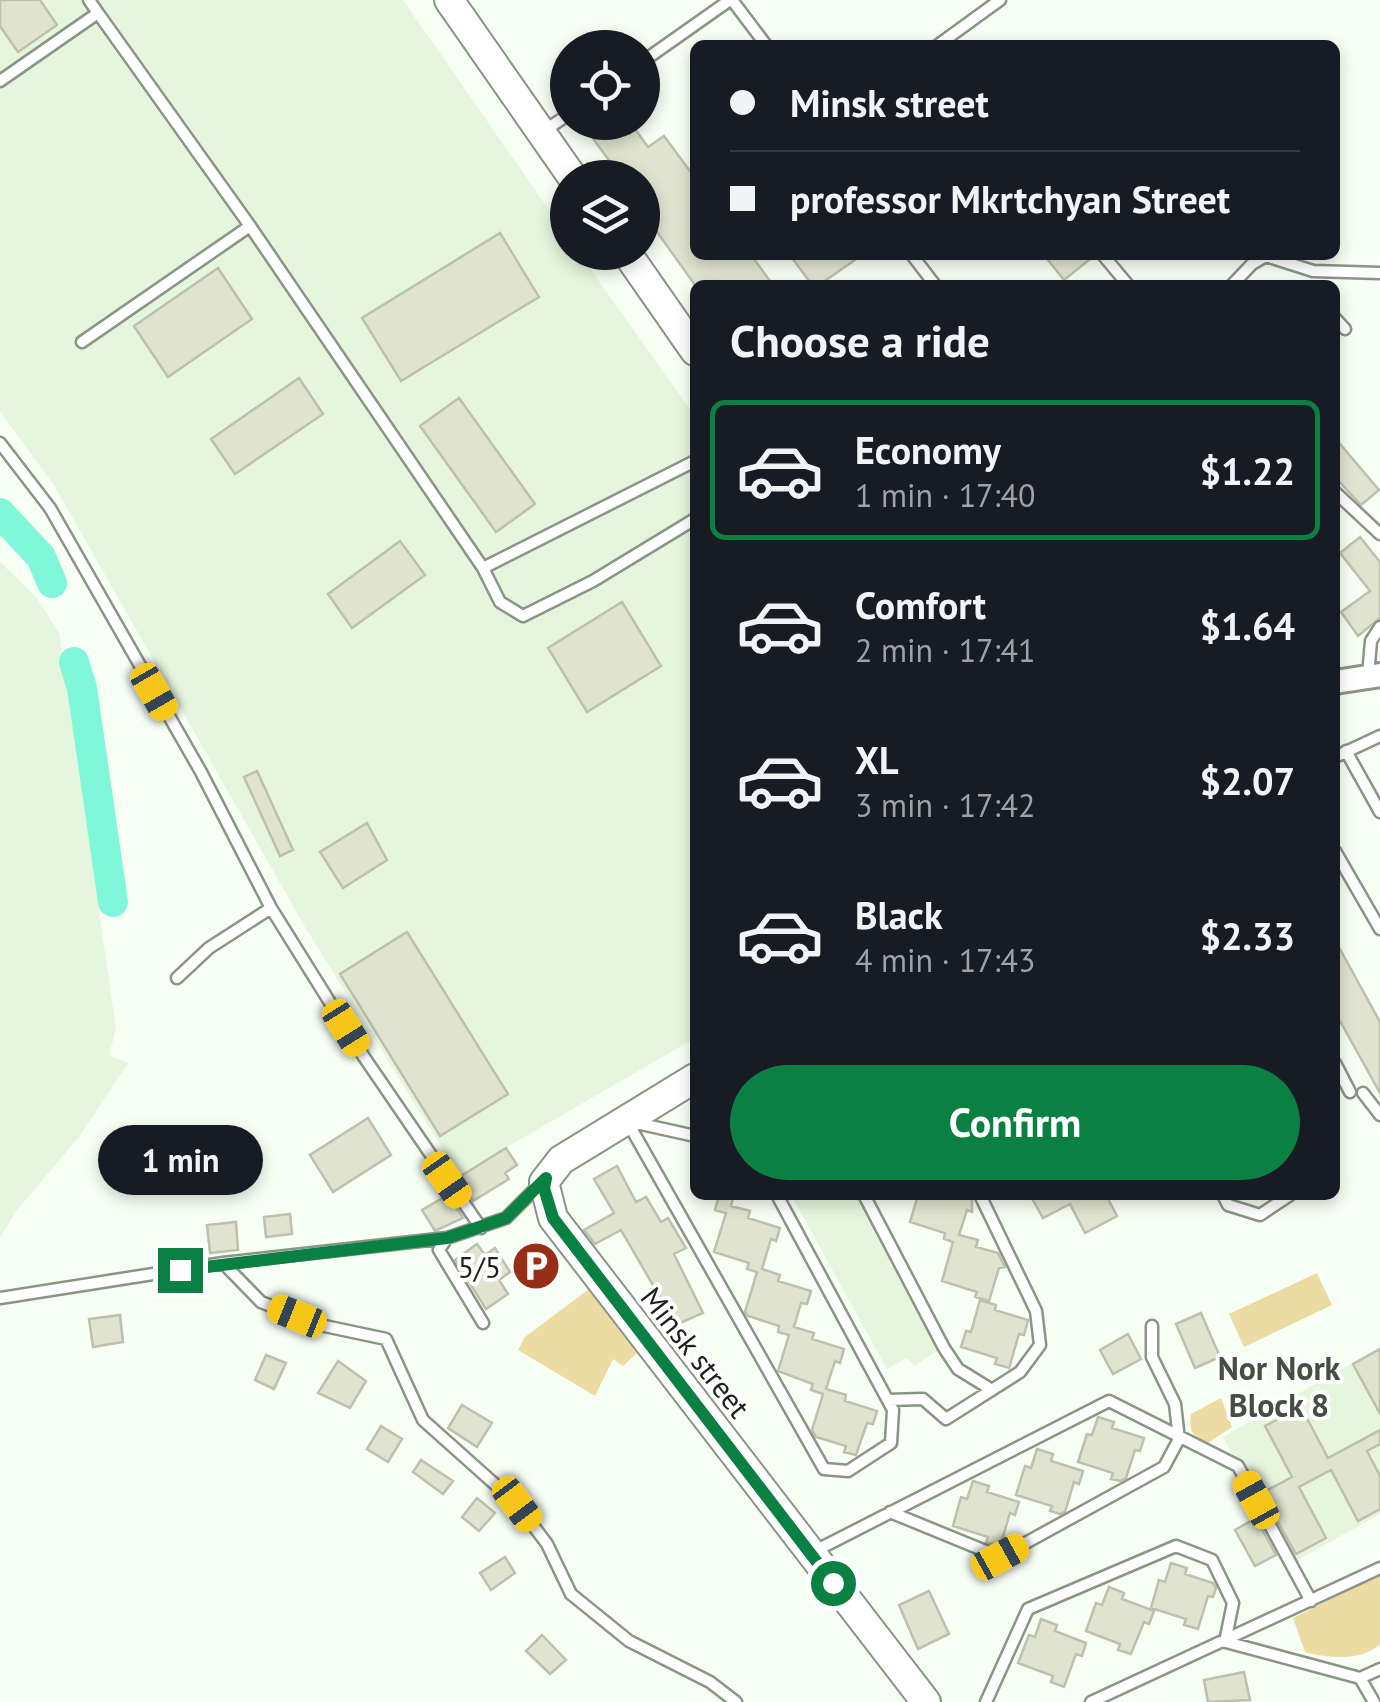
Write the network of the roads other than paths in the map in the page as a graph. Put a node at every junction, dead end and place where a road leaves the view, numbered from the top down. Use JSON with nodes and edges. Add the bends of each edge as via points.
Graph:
{"nodes":[{"id":1,"x":89,"y":0,"type":"edge"},
{"id":2,"x":448,"y":0,"type":"edge"},
{"id":3,"x":731,"y":0,"type":"edge"},
{"id":4,"x":1000,"y":0,"type":"edge"},
{"id":5,"x":98,"y":13,"type":"junction"},
{"id":6,"x":762,"y":40,"type":"edge"},
{"id":7,"x":945,"y":40,"type":"edge"},
{"id":8,"x":660,"y":49,"type":"edge"},
{"id":9,"x":0,"y":81,"type":"edge"},
{"id":10,"x":550,"y":127,"type":"edge"},
{"id":11,"x":542,"y":133,"type":"junction"},
{"id":12,"x":561,"y":160,"type":"edge"},
{"id":13,"x":250,"y":226,"type":"junction"},
{"id":14,"x":916,"y":260,"type":"edge"},
{"id":15,"x":1107,"y":260,"type":"edge"},
{"id":16,"x":1258,"y":260,"type":"edge"},
{"id":17,"x":1288,"y":260,"type":"edge"},
{"id":18,"x":639,"y":270,"type":"edge"},
{"id":19,"x":1380,"y":273,"type":"edge"},
{"id":20,"x":931,"y":280,"type":"edge"},
{"id":21,"x":1124,"y":280,"type":"edge"},
{"id":22,"x":1237,"y":280,"type":"edge"},
{"id":23,"x":1340,"y":324,"type":"edge"},
{"id":24,"x":1344,"y":329,"type":"dead end"},
{"id":25,"x":82,"y":342,"type":"dead end"},
{"id":26,"x":690,"y":343,"type":"edge"},
{"id":27,"x":0,"y":443,"type":"edge"},
{"id":28,"x":690,"y":464,"type":"edge"},
{"id":29,"x":1340,"y":497,"type":"edge"},
{"id":30,"x":690,"y":521,"type":"edge"},
{"id":31,"x":1380,"y":534,"type":"edge"},
{"id":32,"x":483,"y":568,"type":"junction"},
{"id":33,"x":1380,"y":627,"type":"edge"},
{"id":34,"x":1375,"y":641,"type":"edge"},
{"id":35,"x":1374,"y":676,"type":"edge"},
{"id":36,"x":1340,"y":681,"type":"edge"},
{"id":37,"x":1380,"y":736,"type":"edge"},
{"id":38,"x":1341,"y":754,"type":"edge"},
{"id":39,"x":1380,"y":812,"type":"edge"},
{"id":40,"x":1340,"y":860,"type":"edge"},
{"id":41,"x":271,"y":908,"type":"junction"},
{"id":42,"x":1380,"y":929,"type":"edge"},
{"id":43,"x":177,"y":978,"type":"dead end"},
{"id":44,"x":1340,"y":1070,"type":"edge"},
{"id":45,"x":690,"y":1081,"type":"edge"},
{"id":46,"x":1380,"y":1115,"type":"edge"},
{"id":47,"x":626,"y":1120,"type":"junction"},
{"id":48,"x":690,"y":1135,"type":"edge"},
{"id":49,"x":546,"y":1178,"type":"junction"},
{"id":50,"x":781,"y":1200,"type":"edge"},
{"id":51,"x":867,"y":1200,"type":"edge"},
{"id":52,"x":982,"y":1200,"type":"edge"},
{"id":53,"x":1226,"y":1200,"type":"edge"},
{"id":54,"x":1282,"y":1200,"type":"edge"},
{"id":55,"x":482,"y":1228,"type":"junction"},
{"id":56,"x":447,"y":1238,"type":"junction"},
{"id":57,"x":223,"y":1264,"type":"junction"},
{"id":58,"x":0,"y":1298,"type":"edge"},
{"id":59,"x":483,"y":1323,"type":"dead end"},
{"id":60,"x":1152,"y":1326,"type":"dead end"},
{"id":61,"x":992,"y":1390,"type":"junction"},
{"id":62,"x":888,"y":1400,"type":"junction"},
{"id":63,"x":1180,"y":1439,"type":"junction"},
{"id":64,"x":890,"y":1512,"type":"junction"},
{"id":65,"x":810,"y":1553,"type":"junction"},
{"id":66,"x":1380,"y":1568,"type":"edge"},
{"id":67,"x":1311,"y":1601,"type":"junction"},
{"id":68,"x":1225,"y":1642,"type":"junction"},
{"id":69,"x":1380,"y":1668,"type":"edge"},
{"id":70,"x":1360,"y":1678,"type":"junction"},
{"id":71,"x":736,"y":1702,"type":"edge"},
{"id":72,"x":926,"y":1702,"type":"edge"},
{"id":73,"x":986,"y":1702,"type":"edge"},
{"id":74,"x":1090,"y":1702,"type":"edge"},
{"id":75,"x":1374,"y":1702,"type":"edge"}],
"edges":[{"from":1,"to":5,"type":"lane"},
{"from":2,"to":11,"type":"main road"},
{"from":3,"to":6,"type":"lane"},
{"from":3,"to":8,"type":"lane"},
{"from":4,"to":7,"type":"lane"},
{"from":5,"to":9,"type":"lane"},
{"from":5,"to":13,"type":"lane"},
{"from":10,"to":11,"type":"lane"},
{"from":11,"to":12,"type":"main road"},
{"from":13,"to":25,"type":"lane"},
{"from":13,"to":32,"type":"lane"},
{"from":14,"to":20,"type":"lane"},
{"from":15,"to":21,"type":"lane"},
{"from":16,"to":22,"type":"lane"},
{"from":17,"to":19,"type":"lane","via":[[1313,271]]},
{"from":18,"to":26,"type":"main road"},
{"from":23,"to":24,"type":"lane"},
{"from":27,"to":41,"type":"lane","via":[[50,508],[202,772]]},
{"from":28,"to":32,"type":"lane"},
{"from":29,"to":31,"type":"lane"},
{"from":30,"to":32,"type":"lane","via":[[523,616],[500,602]]},
{"from":33,"to":34,"type":"lane"},
{"from":34,"to":35,"type":"lane"},
{"from":35,"to":36,"type":"street"},
{"from":37,"to":38,"type":"lane"},
{"from":38,"to":39,"type":"lane"},
{"from":40,"to":42,"type":"lane"},
{"from":41,"to":43,"type":"lane"},
{"from":41,"to":55,"type":"lane"},
{"from":44,"to":46,"type":"lane"},
{"from":45,"to":47,"type":"main road"},
{"from":47,"to":48,"type":"lane"},
{"from":47,"to":49,"type":"main road","via":[[562,1160]]},
{"from":47,"to":62,"type":"lane","via":[[824,1469],[848,1471],[891,1443]]},
{"from":49,"to":55,"type":"lane","via":[[506,1218]]},
{"from":49,"to":65,"type":"main road","name":"Minsk street","via":[[553,1218]]},
{"from":50,"to":62,"type":"lane"},
{"from":51,"to":61,"type":"lane","via":[[944,1348],[958,1369]]},
{"from":52,"to":61,"type":"lane","via":[[1036,1312],[1040,1345],[1020,1372]]},
{"from":53,"to":54,"type":"lane","via":[[1260,1215]]},
{"from":55,"to":56,"type":"lane"},
{"from":56,"to":57,"type":"lane"},
{"from":56,"to":59,"type":"lane","via":[[439,1250]]},
{"from":57,"to":58,"type":"lane"},
{"from":57,"to":71,"type":"lane","via":[[261,1302],[320,1326],[386,1339],[423,1420],[517,1504],[547,1544],[571,1594],[630,1640]]},
{"from":60,"to":63,"type":"lane","via":[[1152,1357],[1175,1404]]},
{"from":61,"to":62,"type":"lane","via":[[946,1418],[923,1399]]},
{"from":63,"to":64,"type":"lane","via":[[1109,1401]]},
{"from":63,"to":64,"type":"lane","via":[[1164,1467],[1000,1557]]},
{"from":63,"to":67,"type":"lane","via":[[1238,1466]]},
{"from":64,"to":65,"type":"lane"},
{"from":65,"to":72,"type":"main road","name":"Minsk street"},
{"from":66,"to":67,"type":"lane"},
{"from":67,"to":68,"type":"lane"},
{"from":68,"to":70,"type":"lane"},
{"from":68,"to":73,"type":"lane","via":[[1233,1603],[1212,1560],[1176,1546],[1028,1609]]},
{"from":68,"to":74,"type":"lane"},
{"from":69,"to":70,"type":"lane"},
{"from":70,"to":75,"type":"lane"}]}
